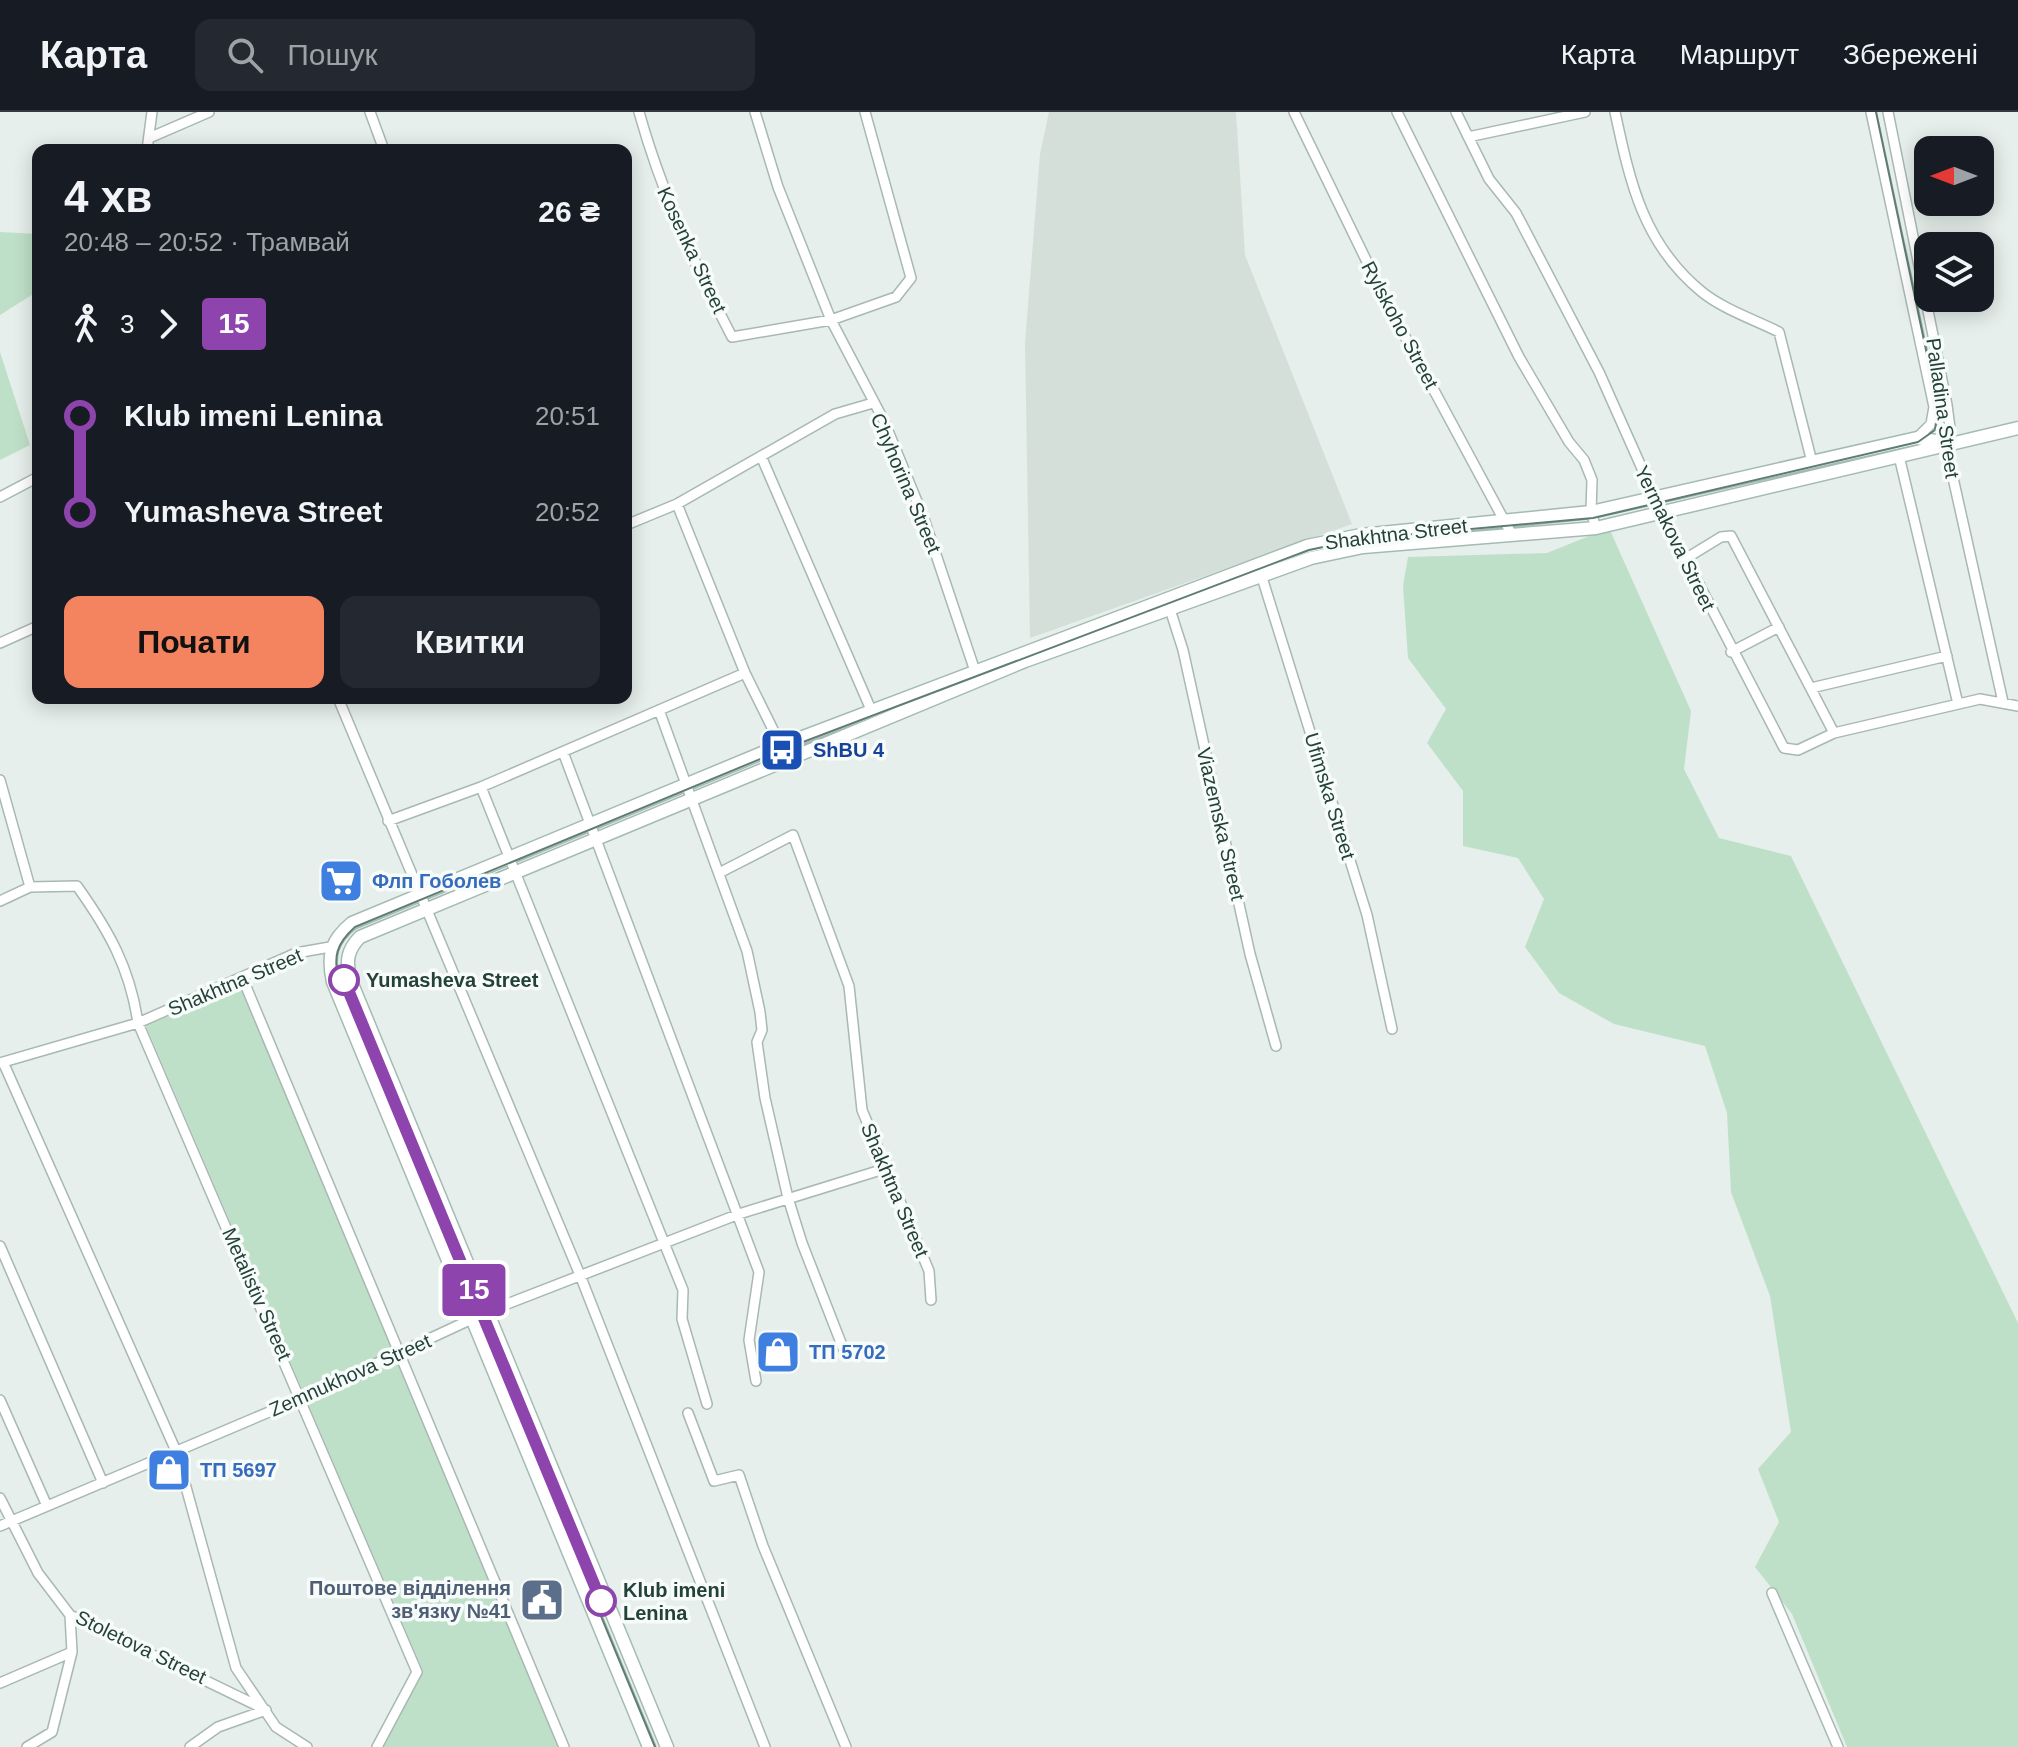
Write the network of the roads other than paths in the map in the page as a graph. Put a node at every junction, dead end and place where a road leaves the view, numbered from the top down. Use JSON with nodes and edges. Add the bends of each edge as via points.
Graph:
{"nodes":[{"id":1,"x":152,"y":112,"type":"edge"},
{"id":2,"x":209,"y":112,"type":"edge"},
{"id":3,"x":370,"y":112,"type":"edge"},
{"id":4,"x":639,"y":112,"type":"edge"},
{"id":5,"x":755,"y":112,"type":"edge"},
{"id":6,"x":865,"y":112,"type":"edge"},
{"id":7,"x":1294,"y":112,"type":"edge"},
{"id":8,"x":1397,"y":112,"type":"edge"},
{"id":9,"x":1456,"y":112,"type":"edge"},
{"id":10,"x":1585,"y":112,"type":"edge"},
{"id":11,"x":1615,"y":112,"type":"edge"},
{"id":12,"x":1871,"y":112,"type":"edge"},
{"id":13,"x":1888,"y":112,"type":"edge"},
{"id":14,"x":1468,"y":137,"type":"junction"},
{"id":15,"x":149,"y":138,"type":"junction"},
{"id":16,"x":148,"y":144,"type":"edge"},
{"id":17,"x":382,"y":144,"type":"edge"},
{"id":18,"x":831,"y":320,"type":"junction"},
{"id":19,"x":873,"y":403,"type":"junction"},
{"id":20,"x":1931,"y":424,"type":"junction"},
{"id":21,"x":2018,"y":428,"type":"edge"},
{"id":22,"x":1917,"y":438,"type":"junction"},
{"id":23,"x":1945,"y":442,"type":"junction"},
{"id":24,"x":761,"y":456,"type":"junction"},
{"id":25,"x":1899,"y":456,"type":"junction"},
{"id":26,"x":1812,"y":462,"type":"junction"},
{"id":27,"x":32,"y":480,"type":"edge"},
{"id":28,"x":0,"y":497,"type":"edge"},
{"id":29,"x":1655,"y":499,"type":"junction"},
{"id":30,"x":677,"y":504,"type":"junction"},
{"id":31,"x":1591,"y":512,"type":"junction"},
{"id":32,"x":1662,"y":514,"type":"junction"},
{"id":33,"x":1504,"y":521,"type":"junction"},
{"id":34,"x":632,"y":523,"type":"edge"},
{"id":35,"x":1596,"y":528,"type":"junction"},
{"id":36,"x":1512,"y":535,"type":"junction"},
{"id":37,"x":1685,"y":559,"type":"junction"},
{"id":38,"x":1260,"y":572,"type":"junction"},
{"id":39,"x":1169,"y":606,"type":"junction"},
{"id":40,"x":1779,"y":627,"type":"junction"},
{"id":41,"x":32,"y":629,"type":"edge"},
{"id":42,"x":0,"y":643,"type":"edge"},
{"id":43,"x":1731,"y":652,"type":"junction"},
{"id":44,"x":1947,"y":656,"type":"junction"},
{"id":45,"x":745,"y":673,"type":"junction"},
{"id":46,"x":977,"y":676,"type":"junction"},
{"id":47,"x":1811,"y":688,"type":"junction"},
{"id":48,"x":2003,"y":702,"type":"junction"},
{"id":49,"x":340,"y":704,"type":"edge"},
{"id":50,"x":1958,"y":704,"type":"junction"},
{"id":51,"x":2018,"y":706,"type":"edge"},
{"id":52,"x":659,"y":710,"type":"junction"},
{"id":53,"x":872,"y":712,"type":"junction"},
{"id":54,"x":1834,"y":733,"type":"junction"},
{"id":55,"x":779,"y":746,"type":"junction"},
{"id":56,"x":563,"y":752,"type":"junction"},
{"id":57,"x":787,"y":758,"type":"junction"},
{"id":58,"x":0,"y":780,"type":"edge"},
{"id":59,"x":686,"y":785,"type":"junction"},
{"id":60,"x":481,"y":787,"type":"junction"},
{"id":61,"x":691,"y":799,"type":"junction"},
{"id":62,"x":388,"y":821,"type":"junction"},
{"id":63,"x":591,"y":826,"type":"junction"},
{"id":64,"x":597,"y":840,"type":"junction"},
{"id":65,"x":509,"y":857,"type":"junction"},
{"id":66,"x":721,"y":872,"type":"junction"},
{"id":67,"x":514,"y":874,"type":"junction"},
{"id":68,"x":30,"y":887,"type":"junction"},
{"id":69,"x":419,"y":896,"type":"junction"},
{"id":70,"x":0,"y":901,"type":"edge"},
{"id":71,"x":424,"y":909,"type":"junction"},
{"id":72,"x":330,"y":947,"type":"junction"},
{"id":73,"x":242,"y":977,"type":"junction"},
{"id":74,"x":138,"y":1023,"type":"junction"},
{"id":75,"x":1392,"y":1029,"type":"dead end"},
{"id":76,"x":1276,"y":1046,"type":"dead end"},
{"id":77,"x":1,"y":1063,"type":"edge"},
{"id":78,"x":884,"y":1169,"type":"junction"},
{"id":79,"x":788,"y":1198,"type":"junction"},
{"id":80,"x":739,"y":1214,"type":"junction"},
{"id":81,"x":664,"y":1243,"type":"junction"},
{"id":82,"x":0,"y":1246,"type":"edge"},
{"id":83,"x":580,"y":1275,"type":"junction"},
{"id":84,"x":931,"y":1300,"type":"dead end"},
{"id":85,"x":489,"y":1311,"type":"junction"},
{"id":86,"x":474,"y":1317,"type":"junction"},
{"id":87,"x":843,"y":1348,"type":"dead end"},
{"id":88,"x":400,"y":1354,"type":"junction"},
{"id":89,"x":756,"y":1381,"type":"dead end"},
{"id":90,"x":302,"y":1398,"type":"junction"},
{"id":91,"x":0,"y":1400,"type":"edge"},
{"id":92,"x":707,"y":1404,"type":"dead end"},
{"id":93,"x":688,"y":1413,"type":"dead end"},
{"id":94,"x":176,"y":1451,"type":"junction"},
{"id":95,"x":103,"y":1483,"type":"junction"},
{"id":96,"x":0,"y":1498,"type":"edge"},
{"id":97,"x":47,"y":1506,"type":"junction"},
{"id":98,"x":14,"y":1520,"type":"junction"},
{"id":99,"x":0,"y":1526,"type":"edge"},
{"id":100,"x":1772,"y":1593,"type":"dead end"},
{"id":101,"x":70,"y":1615,"type":"junction"},
{"id":102,"x":72,"y":1652,"type":"junction"},
{"id":103,"x":0,"y":1683,"type":"edge"},
{"id":104,"x":266,"y":1710,"type":"junction"},
{"id":105,"x":27,"y":1747,"type":"edge"},
{"id":106,"x":190,"y":1747,"type":"edge"},
{"id":107,"x":307,"y":1747,"type":"edge"},
{"id":108,"x":377,"y":1747,"type":"edge"},
{"id":109,"x":564,"y":1747,"type":"edge"},
{"id":110,"x":649,"y":1747,"type":"edge"},
{"id":111,"x":667,"y":1747,"type":"edge"},
{"id":112,"x":765,"y":1747,"type":"edge"},
{"id":113,"x":846,"y":1747,"type":"edge"},
{"id":114,"x":1838,"y":1747,"type":"edge"}],
"edges":[{"from":1,"to":15,"type":"street"},
{"from":2,"to":15,"type":"street"},
{"from":3,"to":17,"type":"street"},
{"from":4,"to":18,"type":"street","name":"Kosenka Street","via":[[677,223],[732,337]]},
{"from":5,"to":18,"type":"street","via":[[778,187]]},
{"from":6,"to":18,"type":"street","via":[[911,278],[896,297]]},
{"from":7,"to":33,"type":"street","name":"Rylskoho Street","via":[[1388,305]]},
{"from":8,"to":31,"type":"street","via":[[1519,357],[1584,460],[1592,480]]},
{"from":9,"to":14,"type":"street","name":"Yermakova Street"},
{"from":10,"to":14,"type":"street"},
{"from":11,"to":26,"type":"street","via":[[1632,192],[1661,249],[1703,294],[1779,332]]},
{"from":12,"to":20,"type":"street","via":[[1934,407]]},
{"from":13,"to":23,"type":"street","name":"Palladina Street","via":[[1947,405],[1950,428]]},
{"from":14,"to":29,"type":"street","name":"Yermakova Street","via":[[1489,179],[1516,213],[1599,372]]},
{"from":15,"to":16,"type":"street"},
{"from":18,"to":19,"type":"street"},
{"from":19,"to":24,"type":"street","name":"Chyhorina Street","via":[[835,414]]},
{"from":19,"to":46,"type":"street","name":"Chyhorina Street","via":[[923,516]]},
{"from":20,"to":22,"type":"street"},
{"from":20,"to":23,"type":"street"},
{"from":21,"to":23,"type":"main road","name":"Shakhtna Street"},
{"from":22,"to":23,"type":"main road","name":"Shakhtna Street"},
{"from":22,"to":26,"type":"main road","name":"Shakhtna Street"},
{"from":23,"to":25,"type":"main road","name":"Shakhtna Street"},
{"from":23,"to":48,"type":"street","name":"Palladina Street"},
{"from":24,"to":30,"type":"street","name":"Chyhorina Street"},
{"from":24,"to":53,"type":"street"},
{"from":25,"to":32,"type":"main road","name":"Shakhtna Street"},
{"from":25,"to":44,"type":"street"},
{"from":26,"to":29,"type":"main road","name":"Shakhtna Street"},
{"from":27,"to":28,"type":"street"},
{"from":29,"to":31,"type":"main road","name":"Shakhtna Street"},
{"from":29,"to":32,"type":"street","name":"Yermakova Street"},
{"from":30,"to":34,"type":"street","name":"Chyhorina Street"},
{"from":30,"to":45,"type":"street"},
{"from":31,"to":33,"type":"main road","name":"Shakhtna Street"},
{"from":31,"to":35,"type":"street"},
{"from":32,"to":35,"type":"main road","name":"Shakhtna Street"},
{"from":32,"to":37,"type":"street","name":"Yermakova Street"},
{"from":33,"to":36,"type":"street","name":"Rylskoho Street"},
{"from":33,"to":38,"type":"main road","name":"Shakhtna Street","via":[[1361,535],[1307,546]]},
{"from":35,"to":36,"type":"main road","name":"Shakhtna Street"},
{"from":36,"to":38,"type":"main road","name":"Shakhtna Street","via":[[1363,547]]},
{"from":37,"to":40,"type":"street","via":[[1731,536]]},
{"from":37,"to":43,"type":"street","name":"Yermakova Street"},
{"from":38,"to":39,"type":"main road","name":"Shakhtna Street"},
{"from":38,"to":75,"type":"street","name":"Ufimska Street","via":[[1367,915]]},
{"from":39,"to":46,"type":"main road","name":"Shakhtna Street"},
{"from":39,"to":76,"type":"street","name":"Viazemska Street"},
{"from":40,"to":43,"type":"street"},
{"from":40,"to":47,"type":"street"},
{"from":41,"to":42,"type":"street"},
{"from":43,"to":54,"type":"street","name":"Yermakova Street","via":[[1784,748],[1798,750]]},
{"from":44,"to":47,"type":"street"},
{"from":44,"to":50,"type":"street"},
{"from":45,"to":52,"type":"street"},
{"from":45,"to":55,"type":"street"},
{"from":46,"to":53,"type":"main road","name":"Shakhtna Street"},
{"from":46,"to":57,"type":"main road","name":"Shakhtna Street"},
{"from":47,"to":54,"type":"street"},
{"from":48,"to":50,"type":"street","name":"Yermakova Street","via":[[1980,699]]},
{"from":48,"to":51,"type":"street","name":"Yermakova Street"},
{"from":49,"to":62,"type":"street"},
{"from":50,"to":54,"type":"street","name":"Yermakova Street"},
{"from":52,"to":56,"type":"street"},
{"from":52,"to":59,"type":"street"},
{"from":53,"to":55,"type":"main road","name":"Shakhtna Street"},
{"from":55,"to":57,"type":"street"},
{"from":55,"to":59,"type":"main road","name":"Shakhtna Street"},
{"from":56,"to":60,"type":"street"},
{"from":56,"to":63,"type":"street"},
{"from":57,"to":61,"type":"main road","name":"Shakhtna Street"},
{"from":58,"to":68,"type":"street"},
{"from":59,"to":61,"type":"street"},
{"from":59,"to":63,"type":"main road","name":"Shakhtna Street"},
{"from":60,"to":62,"type":"street"},
{"from":60,"to":65,"type":"street"},
{"from":61,"to":64,"type":"main road","name":"Shakhtna Street"},
{"from":61,"to":66,"type":"street"},
{"from":62,"to":69,"type":"street"},
{"from":63,"to":64,"type":"street"},
{"from":63,"to":65,"type":"main road","name":"Shakhtna Street"},
{"from":64,"to":67,"type":"main road","name":"Shakhtna Street"},
{"from":64,"to":80,"type":"street"},
{"from":65,"to":67,"type":"street"},
{"from":65,"to":69,"type":"main road","name":"Shakhtna Street"},
{"from":66,"to":78,"type":"street","name":"Shakhtna Street","via":[[793,835],[849,986],[862,1110]]},
{"from":66,"to":79,"type":"street","via":[[760,1012],[757,1042],[765,1098]]},
{"from":67,"to":71,"type":"main road","name":"Shakhtna Street"},
{"from":67,"to":81,"type":"street"},
{"from":68,"to":70,"type":"street"},
{"from":68,"to":74,"type":"street","name":"Metalistiv Street","via":[[77,886],[106,927],[132,985]]},
{"from":69,"to":71,"type":"street"},
{"from":69,"to":72,"type":"main road","name":"Shakhtna Street","via":[[352,923]]},
{"from":71,"to":83,"type":"street"},
{"from":71,"to":85,"type":"main road","name":"Shakhtna Street","via":[[360,937],[349,950],[350,979]]},
{"from":72,"to":73,"type":"street","name":"Shakhtna Street","via":[[296,953]]},
{"from":72,"to":86,"type":"main road","via":[[333,982]]},
{"from":73,"to":74,"type":"street","name":"Shakhtna Street"},
{"from":73,"to":88,"type":"street"},
{"from":74,"to":77,"type":"street","name":"Shakhtna Street"},
{"from":74,"to":90,"type":"street","name":"Metalistiv Street"},
{"from":77,"to":94,"type":"street"},
{"from":78,"to":79,"type":"street","name":"Zemnukhova Street"},
{"from":78,"to":84,"type":"street","name":"Shakhtna Street","via":[[929,1271]]},
{"from":79,"to":80,"type":"street","name":"Zemnukhova Street"},
{"from":79,"to":87,"type":"street"},
{"from":80,"to":81,"type":"street","name":"Zemnukhova Street"},
{"from":80,"to":89,"type":"street","via":[[759,1272],[749,1340]]},
{"from":81,"to":83,"type":"street","name":"Zemnukhova Street"},
{"from":81,"to":92,"type":"street","via":[[683,1290],[682,1319]]},
{"from":82,"to":95,"type":"street"},
{"from":83,"to":85,"type":"street","name":"Zemnukhova Street"},
{"from":83,"to":112,"type":"street"},
{"from":85,"to":86,"type":"street","name":"Zemnukhova Street"},
{"from":85,"to":111,"type":"main road"},
{"from":86,"to":88,"type":"street","name":"Zemnukhova Street"},
{"from":86,"to":110,"type":"main road"},
{"from":88,"to":90,"type":"street","name":"Zemnukhova Street"},
{"from":88,"to":109,"type":"street"},
{"from":90,"to":94,"type":"street","name":"Zemnukhova Street"},
{"from":90,"to":108,"type":"street","name":"Metalistiv Street","via":[[417,1672]]},
{"from":91,"to":97,"type":"street"},
{"from":93,"to":113,"type":"street","via":[[714,1481],[739,1475]]},
{"from":94,"to":95,"type":"street","name":"Zemnukhova Street"},
{"from":94,"to":104,"type":"street","via":[[236,1668]]},
{"from":95,"to":97,"type":"street","name":"Zemnukhova Street"},
{"from":96,"to":98,"type":"street","name":"Stoletova Street"},
{"from":97,"to":98,"type":"street","name":"Zemnukhova Street"},
{"from":98,"to":99,"type":"street","name":"Zemnukhova Street"},
{"from":98,"to":101,"type":"street","name":"Stoletova Street","via":[[38,1573]]},
{"from":100,"to":114,"type":"street"},
{"from":101,"to":102,"type":"street"},
{"from":101,"to":104,"type":"street","name":"Stoletova Street"},
{"from":102,"to":103,"type":"street"},
{"from":102,"to":105,"type":"street","via":[[52,1732]]},
{"from":104,"to":106,"type":"street","via":[[218,1727]]},
{"from":104,"to":107,"type":"street","via":[[276,1727]]}]}
